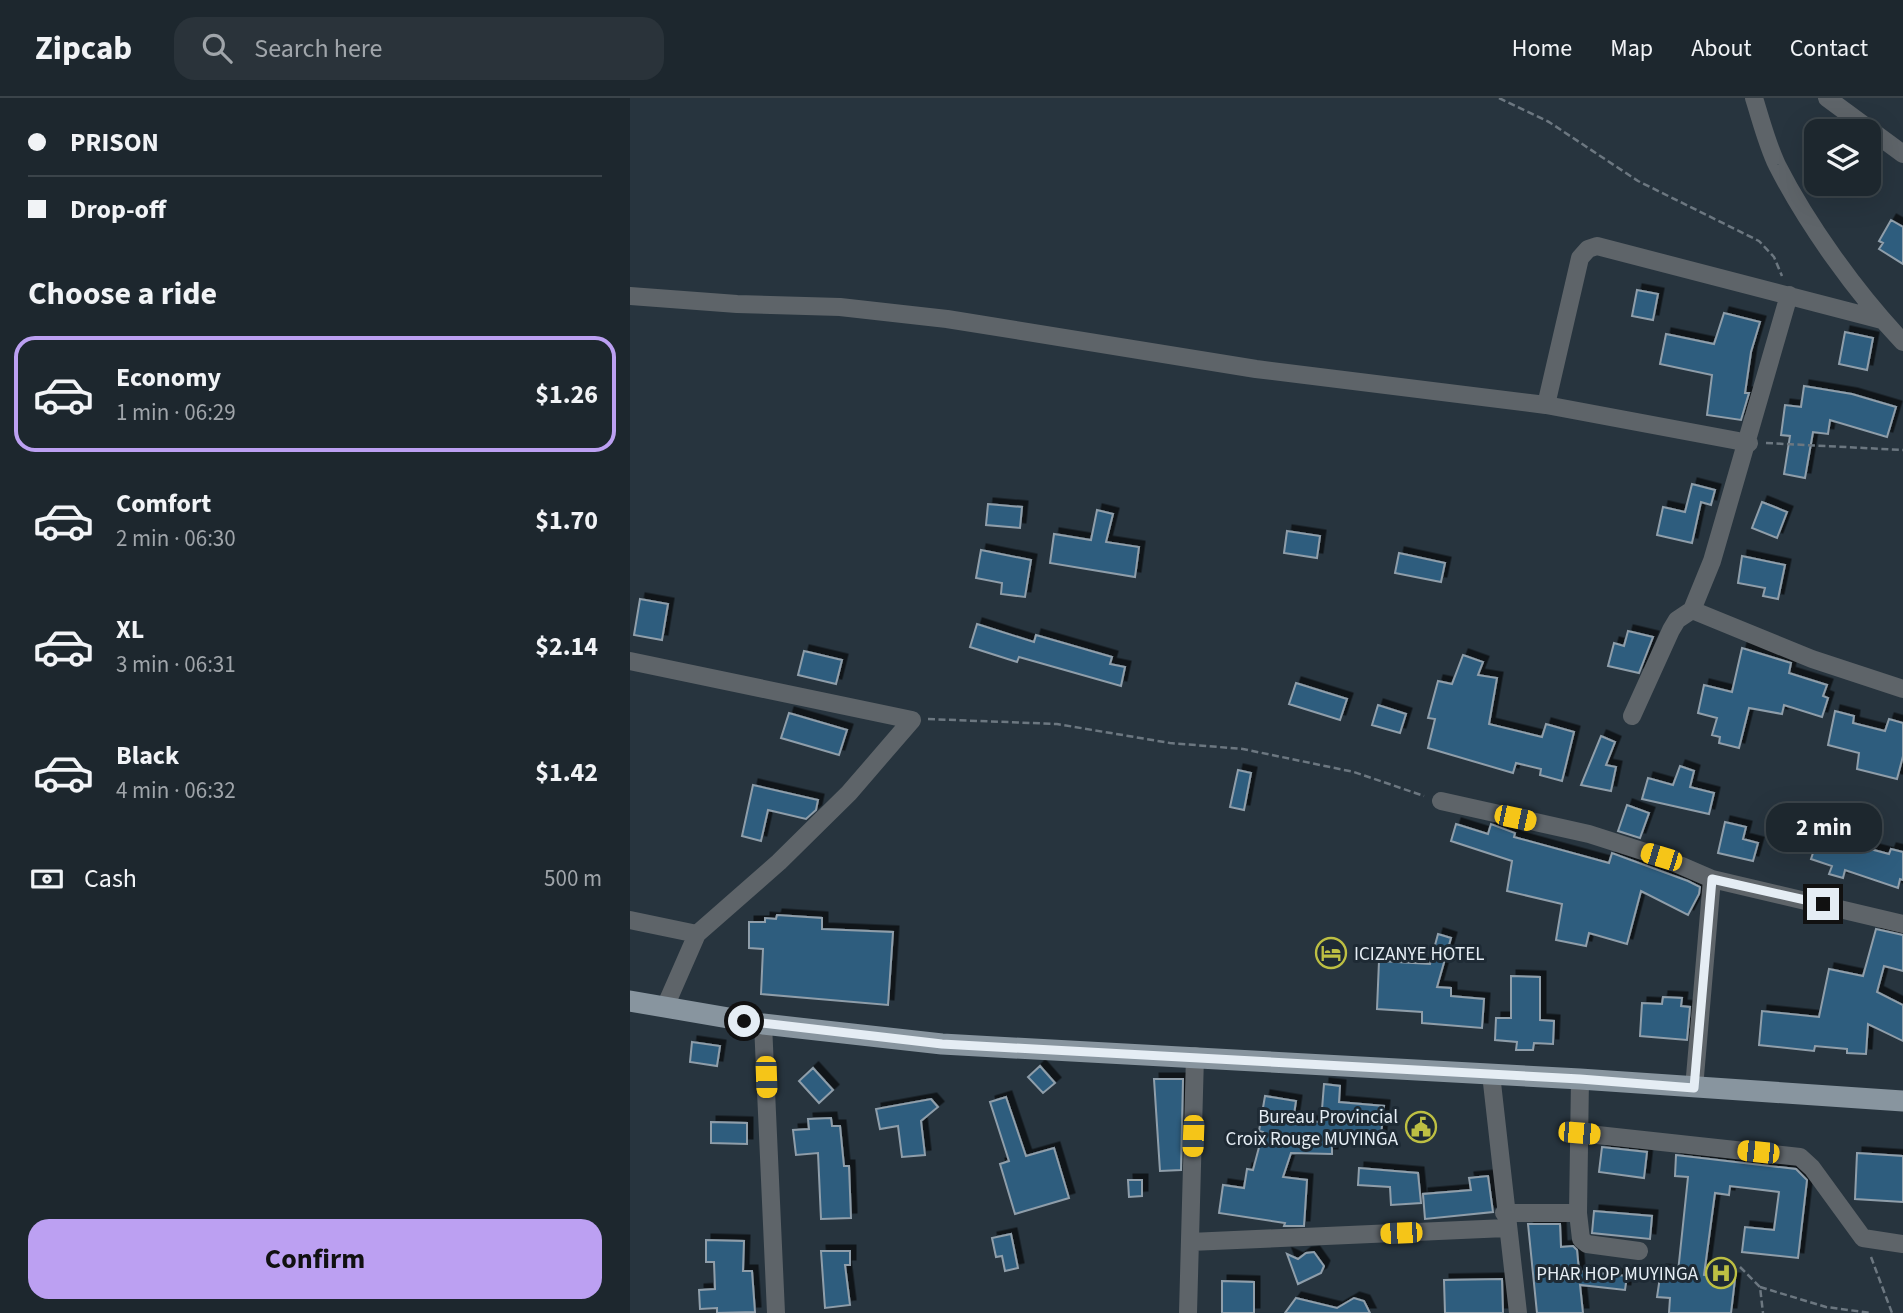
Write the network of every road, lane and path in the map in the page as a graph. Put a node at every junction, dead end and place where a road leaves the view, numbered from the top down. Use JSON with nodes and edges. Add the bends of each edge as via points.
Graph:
{"nodes":[{"id":1,"x":1499,"y":98,"type":"edge"},
{"id":2,"x":1754,"y":98,"type":"edge"},
{"id":3,"x":1827,"y":98,"type":"edge"},
{"id":4,"x":1903,"y":154,"type":"edge"},
{"id":5,"x":1789,"y":295,"type":"junction"},
{"id":6,"x":630,"y":296,"type":"edge"},
{"id":7,"x":1882,"y":320,"type":"junction"},
{"id":8,"x":1903,"y":342,"type":"edge"},
{"id":9,"x":1545,"y":405,"type":"junction"},
{"id":10,"x":1749,"y":443,"type":"junction"},
{"id":11,"x":1903,"y":450,"type":"edge"},
{"id":12,"x":1692,"y":610,"type":"junction"},
{"id":13,"x":630,"y":661,"type":"edge"},
{"id":14,"x":1903,"y":688,"type":"edge"},
{"id":15,"x":1632,"y":716,"type":"dead end"},
{"id":16,"x":912,"y":720,"type":"junction"},
{"id":17,"x":1441,"y":801,"type":"joint"},
{"id":18,"x":1712,"y":879,"type":"junction"},
{"id":19,"x":630,"y":920,"type":"edge"},
{"id":20,"x":1903,"y":923,"type":"edge"},
{"id":21,"x":697,"y":934,"type":"junction"},
{"id":22,"x":630,"y":1001,"type":"edge"},
{"id":23,"x":665,"y":1007,"type":"junction"},
{"id":24,"x":764,"y":1024,"type":"junction"},
{"id":25,"x":1195,"y":1056,"type":"junction"},
{"id":26,"x":1491,"y":1074,"type":"junction"},
{"id":27,"x":1580,"y":1079,"type":"junction"},
{"id":28,"x":1694,"y":1088,"type":"junction"},
{"id":29,"x":1903,"y":1101,"type":"edge"},
{"id":30,"x":1579,"y":1133,"type":"junction"},
{"id":31,"x":1578,"y":1213,"type":"junction"},
{"id":32,"x":1505,"y":1221,"type":"junction"},
{"id":33,"x":1863,"y":1238,"type":"junction"},
{"id":34,"x":1190,"y":1242,"type":"junction"},
{"id":35,"x":1903,"y":1244,"type":"edge"},
{"id":36,"x":1639,"y":1251,"type":"dead end"},
{"id":37,"x":1740,"y":1267,"type":"dead end"},
{"id":38,"x":1760,"y":1287,"type":"junction"},
{"id":39,"x":776,"y":1313,"type":"edge"},
{"id":40,"x":1188,"y":1313,"type":"edge"},
{"id":41,"x":1518,"y":1313,"type":"edge"},
{"id":42,"x":1763,"y":1313,"type":"edge"},
{"id":43,"x":1871,"y":1313,"type":"edge"},
{"id":44,"x":1892,"y":1313,"type":"edge"}],
"edges":[{"from":1,"to":5,"type":"path","via":[[1549,122],[1638,181],[1759,241],[1774,257]]},
{"from":2,"to":7,"type":"street","via":[[1776,162],[1806,216]]},
{"from":3,"to":4,"type":"street"},
{"from":5,"to":7,"type":"street"},
{"from":5,"to":9,"type":"street","via":[[1613,249],[1588,249],[1580,258]]},
{"from":5,"to":10,"type":"street"},
{"from":6,"to":9,"type":"street","via":[[840,307],[947,319],[1256,369]]},
{"from":7,"to":8,"type":"street"},
{"from":9,"to":10,"type":"street"},
{"from":10,"to":11,"type":"path"},
{"from":10,"to":12,"type":"street","via":[[1726,523]]},
{"from":12,"to":14,"type":"street","via":[[1812,659]]},
{"from":12,"to":15,"type":"street","via":[[1671,630]]},
{"from":13,"to":16,"type":"street"},
{"from":16,"to":17,"type":"path","via":[[1057,724],[1170,743],[1243,749],[1354,772]]},
{"from":16,"to":21,"type":"street","via":[[831,810]]},
{"from":17,"to":18,"type":"street","via":[[1589,834]]},
{"from":18,"to":20,"type":"street"},
{"from":18,"to":28,"type":"street"},
{"from":19,"to":21,"type":"street"},
{"from":21,"to":23,"type":"street"},
{"from":22,"to":23,"type":"main road"},
{"from":23,"to":24,"type":"main road"},
{"from":24,"to":25,"type":"main road","via":[[942,1044]]},
{"from":24,"to":39,"type":"street"},
{"from":25,"to":26,"type":"main road"},
{"from":25,"to":34,"type":"street"},
{"from":26,"to":27,"type":"main road"},
{"from":26,"to":32,"type":"street"},
{"from":27,"to":28,"type":"main road"},
{"from":27,"to":30,"type":"street"},
{"from":28,"to":29,"type":"main road"},
{"from":30,"to":31,"type":"street"},
{"from":30,"to":33,"type":"street","via":[[1800,1157]]},
{"from":31,"to":32,"type":"street"},
{"from":31,"to":36,"type":"street","via":[[1579,1232],[1587,1244]]},
{"from":32,"to":34,"type":"street"},
{"from":32,"to":41,"type":"street"},
{"from":33,"to":35,"type":"street"},
{"from":33,"to":44,"type":"path"},
{"from":34,"to":40,"type":"street"},
{"from":37,"to":38,"type":"path"},
{"from":38,"to":42,"type":"path"},
{"from":38,"to":43,"type":"path","via":[[1826,1307]]}]}
